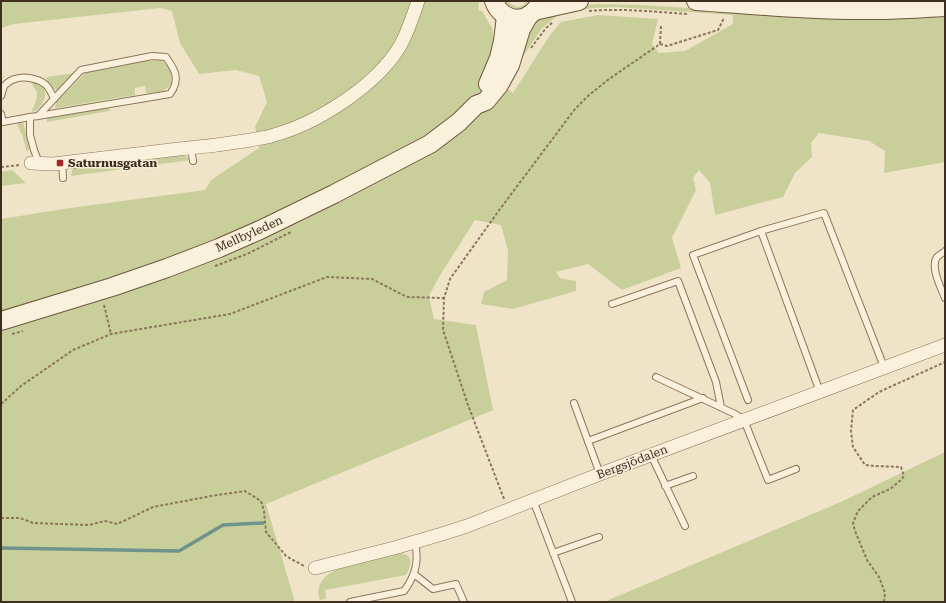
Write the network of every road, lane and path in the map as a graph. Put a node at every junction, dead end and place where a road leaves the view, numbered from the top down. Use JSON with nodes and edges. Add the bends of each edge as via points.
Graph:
{"nodes":[{"id":1,"x":418,"y":1,"type":"edge"},
{"id":2,"x":494,"y":1,"type":"edge"},
{"id":3,"x":583,"y":6,"type":"edge"},
{"id":4,"x":692,"y":7,"type":"edge"},
{"id":5,"x":945,"y":7,"type":"edge"},
{"id":6,"x":534,"y":9,"type":"edge"},
{"id":7,"x":506,"y":16,"type":"junction"},
{"id":8,"x":720,"y":17,"type":"dead end"},
{"id":9,"x":556,"y":19,"type":"dead end"},
{"id":10,"x":661,"y":25,"type":"dead end"},
{"id":11,"x":660,"y":44,"type":"junction"},
{"id":12,"x":528,"y":52,"type":"dead end"},
{"id":13,"x":1,"y":96,"type":"edge"},
{"id":14,"x":54,"y":99,"type":"junction"},
{"id":15,"x":476,"y":105,"type":"junction"},
{"id":16,"x":1,"y":114,"type":"edge"},
{"id":17,"x":38,"y":116,"type":"junction"},
{"id":18,"x":30,"y":117,"type":"junction"},
{"id":19,"x":2,"y":122,"type":"edge"},
{"id":20,"x":62,"y":163,"type":"junction"},
{"id":21,"x":35,"y":164,"type":"junction"},
{"id":22,"x":1,"y":167,"type":"edge"},
{"id":23,"x":64,"y":178,"type":"dead end"},
{"id":24,"x":294,"y":231,"type":"dead end"},
{"id":25,"x":761,"y":231,"type":"junction"},
{"id":26,"x":945,"y":251,"type":"edge"},
{"id":27,"x":212,"y":267,"type":"dead end"},
{"id":28,"x":444,"y":298,"type":"junction"},
{"id":29,"x":945,"y":298,"type":"edge"},
{"id":30,"x":110,"y":303,"type":"dead end"},
{"id":31,"x":612,"y":304,"type":"dead end"},
{"id":32,"x":4,"y":328,"type":"edge"},
{"id":33,"x":29,"y":329,"type":"dead end"},
{"id":34,"x":111,"y":334,"type":"junction"},
{"id":35,"x":944,"y":347,"type":"edge"},
{"id":36,"x":945,"y":362,"type":"edge"},
{"id":37,"x":884,"y":367,"type":"junction"},
{"id":38,"x":656,"y":377,"type":"dead end"},
{"id":39,"x":820,"y":392,"type":"junction"},
{"id":40,"x":703,"y":398,"type":"junction"},
{"id":41,"x":748,"y":400,"type":"dead end"},
{"id":42,"x":574,"y":403,"type":"dead end"},
{"id":43,"x":1,"y":404,"type":"edge"},
{"id":44,"x":721,"y":407,"type":"junction"},
{"id":45,"x":744,"y":420,"type":"junction"},
{"id":46,"x":588,"y":441,"type":"junction"},
{"id":47,"x":651,"y":455,"type":"junction"},
{"id":48,"x":796,"y":469,"type":"dead end"},
{"id":49,"x":600,"y":474,"type":"junction"},
{"id":50,"x":693,"y":476,"type":"dead end"},
{"id":51,"x":665,"y":486,"type":"junction"},
{"id":52,"x":533,"y":500,"type":"junction"},
{"id":53,"x":508,"y":510,"type":"junction"},
{"id":54,"x":1,"y":518,"type":"edge"},
{"id":55,"x":685,"y":526,"type":"dead end"},
{"id":56,"x":599,"y":537,"type":"dead end"},
{"id":57,"x":415,"y":542,"type":"junction"},
{"id":58,"x":553,"y":553,"type":"junction"},
{"id":59,"x":315,"y":568,"type":"joint"},
{"id":60,"x":414,"y":574,"type":"junction"},
{"id":61,"x":350,"y":602,"type":"edge"},
{"id":62,"x":464,"y":602,"type":"edge"},
{"id":63,"x":572,"y":602,"type":"edge"},
{"id":64,"x":884,"y":602,"type":"edge"}],
"edges":[{"from":1,"to":20,"type":"street","via":[[400,46],[374,77],[348,99],[301,126],[274,136],[226,144],[192,154]]},
{"from":2,"to":7,"type":"main road"},
{"from":3,"to":4,"type":"path","via":[[599,10],[626,11]]},
{"from":3,"to":6,"type":"main road"},
{"from":4,"to":5,"type":"main road","via":[[854,10]]},
{"from":6,"to":7,"type":"main road","via":[[517,19]]},
{"from":6,"to":15,"type":"main road","name":"Mellbyleden","via":[[521,29],[510,65],[499,85],[486,101]]},
{"from":7,"to":15,"type":"main road","name":"Mellbyleden","via":[[499,58]]},
{"from":8,"to":11,"type":"path","via":[[724,18],[718,30],[668,46]]},
{"from":9,"to":12,"type":"path"},
{"from":10,"to":11,"type":"path"},
{"from":11,"to":28,"type":"path","via":[[609,79],[575,109],[450,280]]},
{"from":13,"to":14,"type":"lane","via":[[4,86],[14,79],[24,77],[45,84]]},
{"from":14,"to":17,"type":"lane"},
{"from":14,"to":17,"type":"lane","via":[[81,70],[152,56],[166,57],[176,75],[176,87],[170,94]]},
{"from":15,"to":32,"type":"main road","name":"Mellbyleden","via":[[430,144],[254,233],[160,271],[74,299]]},
{"from":16,"to":19,"type":"lane"},
{"from":17,"to":18,"type":"lane"},
{"from":18,"to":19,"type":"lane"},
{"from":18,"to":21,"type":"lane"},
{"from":20,"to":21,"type":"street"},
{"from":20,"to":23,"type":"lane"},
{"from":21,"to":22,"type":"path"},
{"from":24,"to":27,"type":"path","via":[[247,254]]},
{"from":25,"to":37,"type":"lane","via":[[824,212]]},
{"from":25,"to":39,"type":"lane"},
{"from":25,"to":41,"type":"lane","via":[[693,254]]},
{"from":26,"to":29,"type":"lane","via":[[937,257],[934,264]]},
{"from":28,"to":34,"type":"path","via":[[407,297],[372,279],[327,277],[230,314]]},
{"from":28,"to":53,"type":"path","via":[[443,330]]},
{"from":30,"to":34,"type":"path","via":[[104,305]]},
{"from":31,"to":44,"type":"lane","via":[[678,281],[716,382]]},
{"from":32,"to":33,"type":"path"},
{"from":34,"to":43,"type":"path","via":[[72,350],[21,386]]},
{"from":35,"to":37,"type":"street","name":"Bergsjödalen"},
{"from":36,"to":64,"type":"path","via":[[880,392],[853,410],[853,447],[865,465],[901,468],[904,476],[890,489],[872,497],[858,510],[853,523],[867,560],[879,577],[885,594]]},
{"from":37,"to":39,"type":"street","name":"Bergsjödalen"},
{"from":38,"to":40,"type":"lane"},
{"from":39,"to":45,"type":"street","name":"Bergsjödalen"},
{"from":40,"to":44,"type":"lane"},
{"from":40,"to":46,"type":"lane"},
{"from":42,"to":46,"type":"lane"},
{"from":44,"to":45,"type":"lane"},
{"from":45,"to":47,"type":"street","name":"Bergsjödalen"},
{"from":45,"to":48,"type":"lane","via":[[768,480]]},
{"from":46,"to":49,"type":"lane"},
{"from":47,"to":49,"type":"street","name":"Bergsjödalen"},
{"from":47,"to":51,"type":"lane"},
{"from":49,"to":52,"type":"street","name":"Bergsjödalen"},
{"from":50,"to":51,"type":"lane"},
{"from":51,"to":55,"type":"lane"},
{"from":52,"to":53,"type":"street","name":"Bergsjödalen"},
{"from":52,"to":58,"type":"lane"},
{"from":53,"to":57,"type":"street","name":"Bergsjödalen"},
{"from":54,"to":59,"type":"path","via":[[20,518],[33,523],[89,525],[105,521],[118,524],[153,507],[245,491],[261,501],[266,532],[286,556],[303,566]]},
{"from":56,"to":58,"type":"lane"},
{"from":57,"to":59,"type":"street","name":"Bergsjödalen"},
{"from":57,"to":60,"type":"lane","via":[[417,553]]},
{"from":58,"to":63,"type":"lane"},
{"from":60,"to":61,"type":"lane","via":[[404,591]]},
{"from":60,"to":62,"type":"lane","via":[[433,589],[456,584]]}]}
